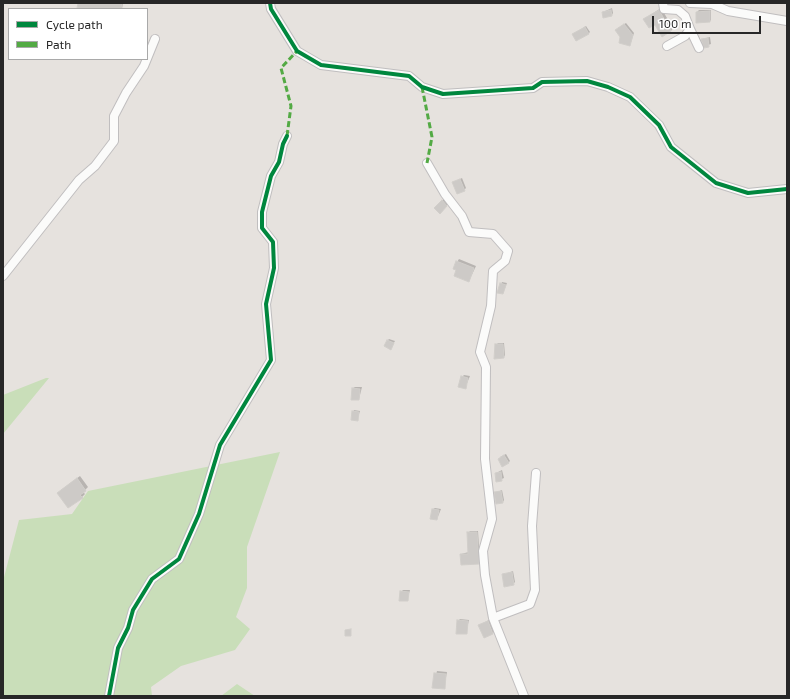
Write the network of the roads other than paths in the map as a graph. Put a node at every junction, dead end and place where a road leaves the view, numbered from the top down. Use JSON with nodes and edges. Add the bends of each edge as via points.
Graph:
{"nodes":[{"id":1,"x":270,"y":3,"type":"edge"},
{"id":2,"x":663,"y":3,"type":"edge"},
{"id":3,"x":690,"y":3,"type":"edge"},
{"id":4,"x":712,"y":4,"type":"edge"},
{"id":5,"x":787,"y":22,"type":"edge"},
{"id":6,"x":690,"y":29,"type":"junction"},
{"id":7,"x":155,"y":39,"type":"dead end"},
{"id":8,"x":667,"y":46,"type":"dead end"},
{"id":9,"x":699,"y":48,"type":"dead end"},
{"id":10,"x":148,"y":56,"type":"edge"},
{"id":11,"x":146,"y":60,"type":"edge"},
{"id":12,"x":287,"y":136,"type":"dead end"},
{"id":13,"x":427,"y":163,"type":"dead end"},
{"id":14,"x":787,"y":189,"type":"edge"},
{"id":15,"x":3,"y":276,"type":"edge"},
{"id":16,"x":536,"y":473,"type":"dead end"},
{"id":17,"x":493,"y":618,"type":"junction"},
{"id":18,"x":109,"y":696,"type":"edge"},
{"id":19,"x":524,"y":696,"type":"edge"}],
"edges":[{"from":1,"to":14,"type":"street","via":[[271,9],[297,51],[321,65],[409,76],[422,87],[443,94],[534,88],[542,82],[587,81],[630,97],[659,125],[671,147],[716,183],[748,193]]},
{"from":2,"to":6,"type":"street","via":[[664,9],[678,10],[685,16]]},
{"from":3,"to":4,"type":"street"},
{"from":4,"to":5,"type":"street","via":[[728,11]]},
{"from":6,"to":8,"type":"street","via":[[685,36]]},
{"from":6,"to":9,"type":"street"},
{"from":7,"to":10,"type":"street"},
{"from":11,"to":15,"type":"street","via":[[114,116],[114,141],[95,166],[79,180]]},
{"from":12,"to":18,"type":"street","via":[[279,162],[271,176],[262,212],[262,228],[273,242],[274,268],[266,304],[271,360],[220,445],[199,514],[179,559],[152,579],[133,610],[118,648]]},
{"from":13,"to":17,"type":"street","via":[[445,194],[462,216],[468,232],[493,234],[508,251],[505,261],[493,271],[491,306],[480,352],[486,366],[485,459],[492,519],[483,551]]},
{"from":16,"to":17,"type":"street","via":[[532,526],[535,590],[530,604]]},
{"from":17,"to":19,"type":"street"}]}
